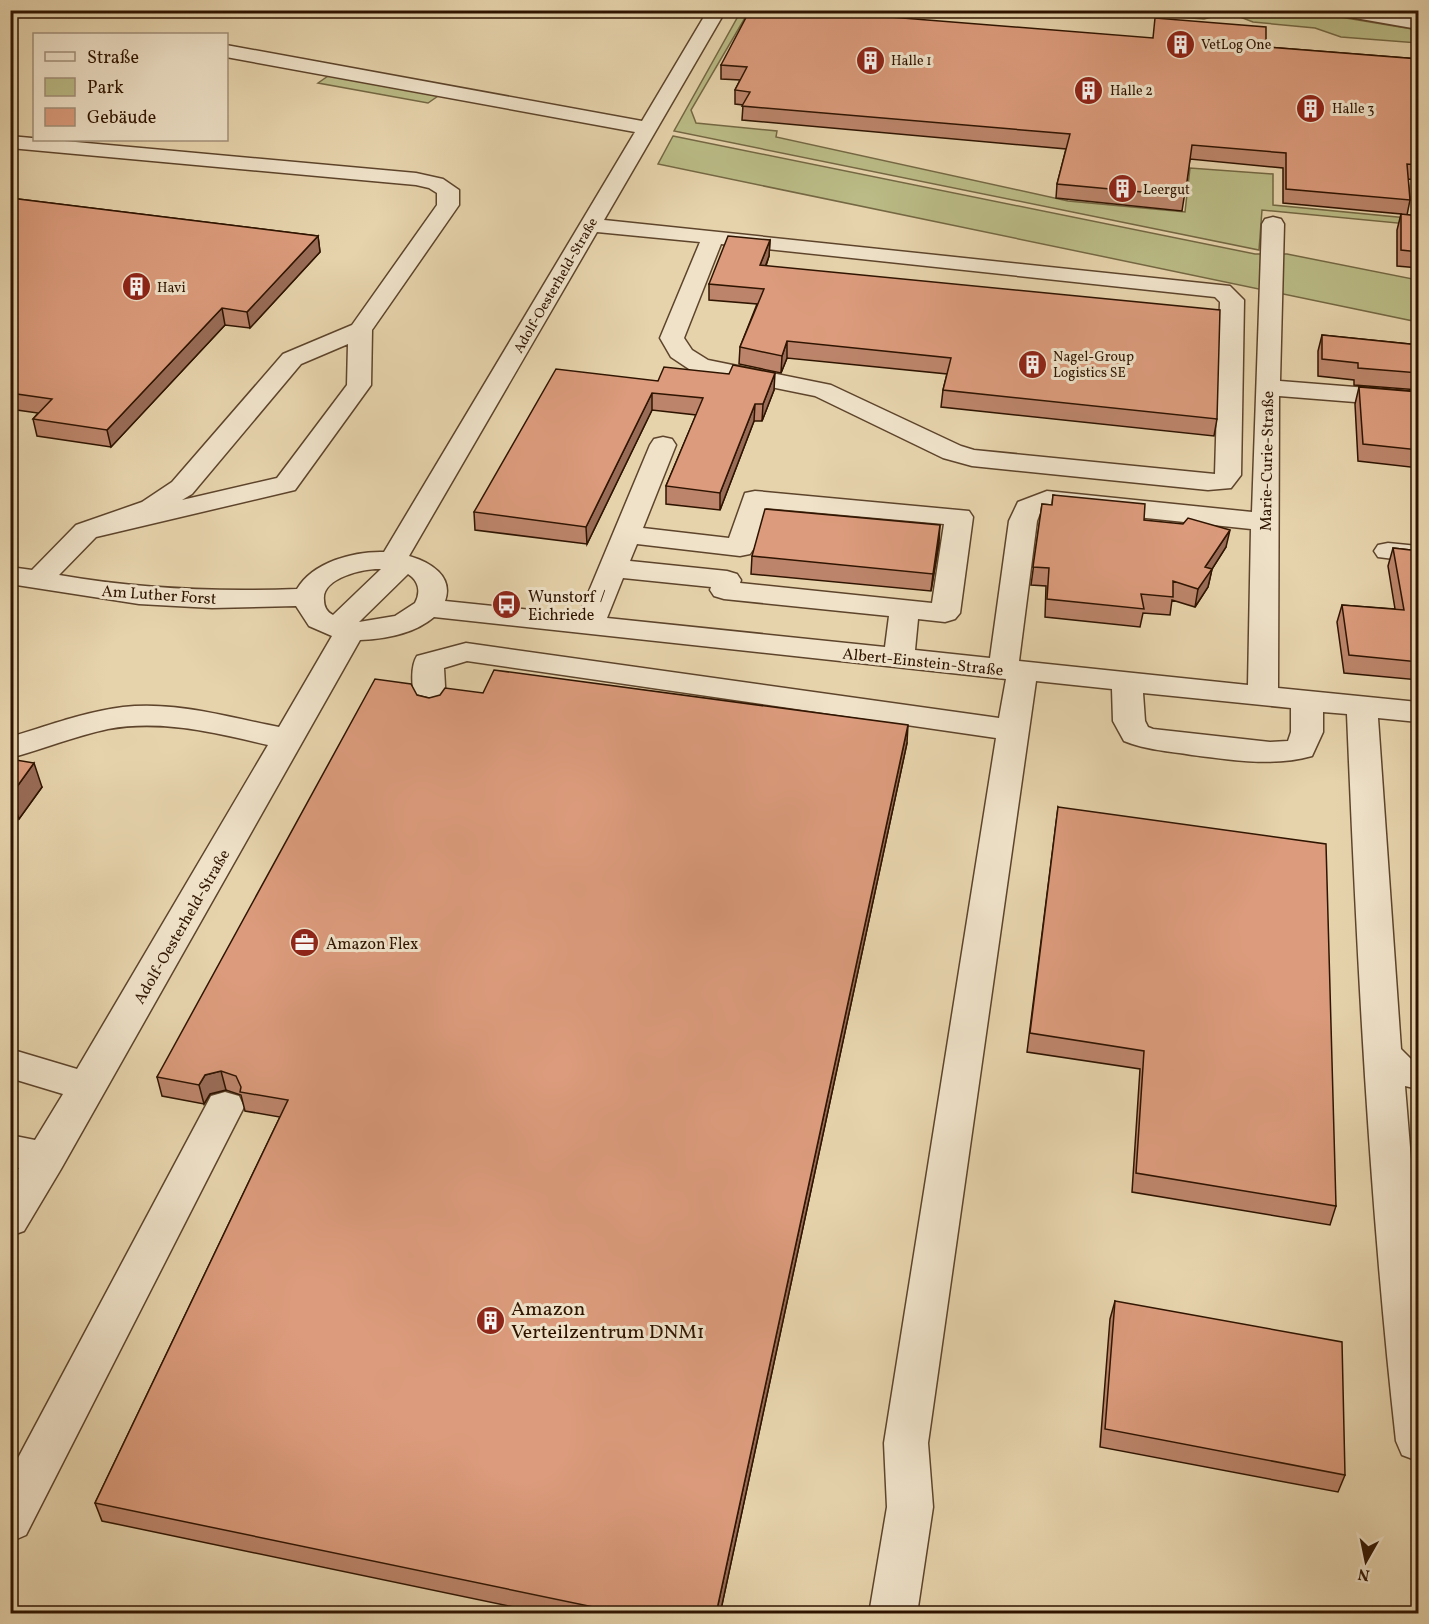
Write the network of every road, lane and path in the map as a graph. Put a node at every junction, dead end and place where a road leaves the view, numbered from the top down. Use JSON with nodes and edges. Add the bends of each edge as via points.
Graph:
{"nodes":[{"id":1,"x":717,"y":10,"type":"edge"},
{"id":2,"x":1351,"y":11,"type":"edge"},
{"id":3,"x":1419,"y":24,"type":"edge"},
{"id":4,"x":228,"y":51,"type":"edge"},
{"id":5,"x":647,"y":128,"type":"junction"},
{"id":6,"x":10,"y":142,"type":"edge"},
{"id":7,"x":1273,"y":224,"type":"dead end"},
{"id":8,"x":590,"y":225,"type":"junction"},
{"id":9,"x":713,"y":237,"type":"junction"},
{"id":10,"x":360,"y":330,"type":"junction"},
{"id":11,"x":1267,"y":388,"type":"junction"},
{"id":12,"x":1419,"y":399,"type":"edge"},
{"id":13,"x":663,"y":445,"type":"dead end"},
{"id":14,"x":1265,"y":522,"type":"junction"},
{"id":15,"x":86,"y":531,"type":"junction"},
{"id":16,"x":626,"y":534,"type":"junction"},
{"id":17,"x":1388,"y":551,"type":"dead end"},
{"id":18,"x":1419,"y":554,"type":"edge"},
{"id":19,"x":398,"y":561,"type":"junction"},
{"id":20,"x":613,"y":568,"type":"junction"},
{"id":21,"x":10,"y":575,"type":"edge"},
{"id":22,"x":39,"y":580,"type":"junction"},
{"id":23,"x":309,"y":597,"type":"junction"},
{"id":24,"x":427,"y":608,"type":"junction"},
{"id":25,"x":904,"y":609,"type":"junction"},
{"id":26,"x":589,"y":626,"type":"junction"},
{"id":27,"x":343,"y":630,"type":"junction"},
{"id":28,"x":899,"y":658,"type":"junction"},
{"id":29,"x":1012,"y":670,"type":"junction"},
{"id":30,"x":1127,"y":682,"type":"junction"},
{"id":31,"x":1263,"y":697,"type":"junction"},
{"id":32,"x":1307,"y":701,"type":"junction"},
{"id":33,"x":431,"y":705,"type":"edge"},
{"id":34,"x":1362,"y":706,"type":"junction"},
{"id":35,"x":1419,"y":712,"type":"edge"},
{"id":36,"x":1012,"y":730,"type":"junction"},
{"id":37,"x":288,"y":739,"type":"junction"},
{"id":38,"x":10,"y":748,"type":"edge"},
{"id":39,"x":1383,"y":1054,"type":"junction"},
{"id":40,"x":10,"y":1063,"type":"edge"},
{"id":41,"x":1419,"y":1075,"type":"edge"},
{"id":42,"x":88,"y":1087,"type":"junction"},
{"id":43,"x":225,"y":1107,"type":"dead end"},
{"id":44,"x":29,"y":1155,"type":"edge"},
{"id":45,"x":10,"y":1220,"type":"edge"},
{"id":46,"x":1419,"y":1441,"type":"edge"},
{"id":47,"x":10,"y":1520,"type":"edge"},
{"id":48,"x":893,"y":1614,"type":"edge"}],
"edges":[{"from":1,"to":5,"type":"street","name":"Adolf-Oesterheld-Straße"},
{"from":2,"to":3,"type":"street"},
{"from":4,"to":5,"type":"street"},
{"from":5,"to":8,"type":"street","name":"Adolf-Oesterheld-Straße"},
{"from":6,"to":10,"type":"street","via":[[436,183],[448,189],[448,205]]},
{"from":7,"to":11,"type":"street","name":"Marie-Curie-Straße"},
{"from":8,"to":9,"type":"street"},
{"from":8,"to":19,"type":"street","name":"Adolf-Oesterheld-Straße"},
{"from":9,"to":9,"type":"street","via":[[672,338],[685,357],[701,366],[822,390],[972,458],[1208,482],[1222,482],[1228,475],[1232,300],[1222,291]]},
{"from":10,"to":15,"type":"street","via":[[292,359],[182,488],[152,508]]},
{"from":10,"to":15,"type":"street","via":[[359,385],[286,484]]},
{"from":11,"to":12,"type":"street"},
{"from":11,"to":14,"type":"street","name":"Marie-Curie-Straße"},
{"from":13,"to":16,"type":"street"},
{"from":14,"to":29,"type":"street","via":[[1047,499],[1028,508],[1023,521]]},
{"from":14,"to":31,"type":"street","name":"Marie-Curie-Straße"},
{"from":15,"to":22,"type":"street"},
{"from":16,"to":20,"type":"street"},
{"from":16,"to":25,"type":"street","via":[[740,548],[755,499],[959,517],[945,613]]},
{"from":17,"to":18,"type":"street"},
{"from":19,"to":23,"type":"street","via":[[356,562],[338,568],[324,576]]},
{"from":19,"to":24,"type":"street","via":[[428,576],[433,597]]},
{"from":19,"to":27,"type":"street","name":"Adolf-Oesterheld-Straße"},
{"from":20,"to":25,"type":"street","via":[[727,580],[724,590]]},
{"from":20,"to":26,"type":"street"},
{"from":21,"to":22,"type":"street","name":"Am Luther Forst"},
{"from":22,"to":23,"type":"street","name":"Am Luther Forst","via":[[116,593],[174,597]]},
{"from":23,"to":27,"type":"street","via":[[315,615]]},
{"from":24,"to":26,"type":"street","name":"Albert-Einstein-Straße"},
{"from":24,"to":27,"type":"street","via":[[404,624],[380,631]]},
{"from":25,"to":28,"type":"street"},
{"from":26,"to":28,"type":"street","name":"Albert-Einstein-Straße"},
{"from":27,"to":37,"type":"street","name":"Adolf-Oesterheld-Straße"},
{"from":28,"to":29,"type":"street","name":"Albert-Einstein-Straße"},
{"from":29,"to":30,"type":"street","name":"Albert-Einstein-Straße"},
{"from":29,"to":36,"type":"street"},
{"from":30,"to":31,"type":"street","name":"Albert-Einstein-Straße"},
{"from":30,"to":32,"type":"street","via":[[1129,721],[1135,734],[1148,739],[1270,752],[1301,748],[1307,732]]},
{"from":31,"to":32,"type":"street","name":"Albert-Einstein-Straße"},
{"from":32,"to":34,"type":"street","name":"Albert-Einstein-Straße"},
{"from":33,"to":36,"type":"street","via":[[428,663],[466,652]]},
{"from":34,"to":35,"type":"street","name":"Albert-Einstein-Straße"},
{"from":34,"to":39,"type":"street"},
{"from":36,"to":48,"type":"street","via":[[906,1443],[910,1507]]},
{"from":37,"to":38,"type":"street","via":[[185,719],[127,717]]},
{"from":37,"to":42,"type":"street","name":"Adolf-Oesterheld-Straße"},
{"from":39,"to":41,"type":"street","via":[[1399,1070]]},
{"from":39,"to":46,"type":"street","via":[[1404,1324]]},
{"from":40,"to":42,"type":"street"},
{"from":42,"to":44,"type":"street","name":"Adolf-Oesterheld-Straße"},
{"from":43,"to":47,"type":"street"},
{"from":44,"to":45,"type":"street","name":"Adolf-Oesterheld-Straße"}]}
